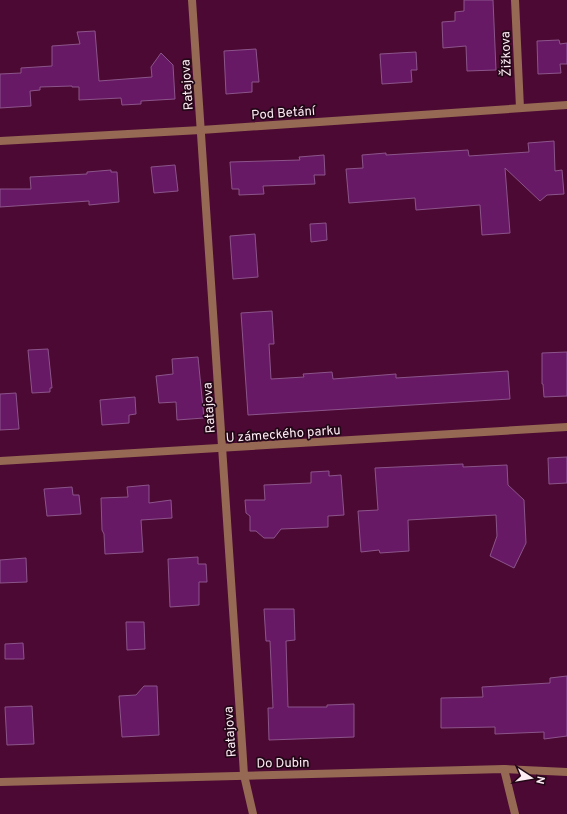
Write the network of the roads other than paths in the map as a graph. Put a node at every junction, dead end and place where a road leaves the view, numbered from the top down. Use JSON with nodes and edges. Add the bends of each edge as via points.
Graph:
{"nodes":[{"id":1,"x":192,"y":0,"type":"edge"},
{"id":2,"x":515,"y":0,"type":"edge"},
{"id":3,"x":567,"y":105,"type":"edge"},
{"id":4,"x":520,"y":108,"type":"junction"},
{"id":5,"x":201,"y":130,"type":"junction"},
{"id":6,"x":0,"y":141,"type":"edge"},
{"id":7,"x":567,"y":427,"type":"edge"},
{"id":8,"x":223,"y":449,"type":"junction"},
{"id":9,"x":0,"y":461,"type":"edge"},
{"id":10,"x":504,"y":769,"type":"junction"},
{"id":11,"x":567,"y":772,"type":"edge"},
{"id":12,"x":244,"y":775,"type":"junction"},
{"id":13,"x":0,"y":782,"type":"edge"},
{"id":14,"x":253,"y":814,"type":"edge"},
{"id":15,"x":515,"y":814,"type":"edge"}],
"edges":[{"from":1,"to":5,"type":"street","name":"Ratajova"},
{"from":2,"to":4,"type":"street","name":"Žižkova"},
{"from":3,"to":4,"type":"street","name":"Pod Betání"},
{"from":4,"to":5,"type":"street","name":"Pod Betání"},
{"from":5,"to":6,"type":"street","name":"Pod Betání"},
{"from":5,"to":8,"type":"street","name":"Ratajova"},
{"from":7,"to":8,"type":"street","name":"U zámeckého parku"},
{"from":8,"to":9,"type":"street","name":"U zámeckého parku"},
{"from":8,"to":12,"type":"street","name":"Ratajova"},
{"from":10,"to":11,"type":"street","name":"Do Dubin"},
{"from":10,"to":12,"type":"street","name":"Do Dubin"},
{"from":10,"to":15,"type":"street"},
{"from":12,"to":13,"type":"street","name":"Do Dubin"},
{"from":12,"to":14,"type":"street","name":"Ratajova"}]}
